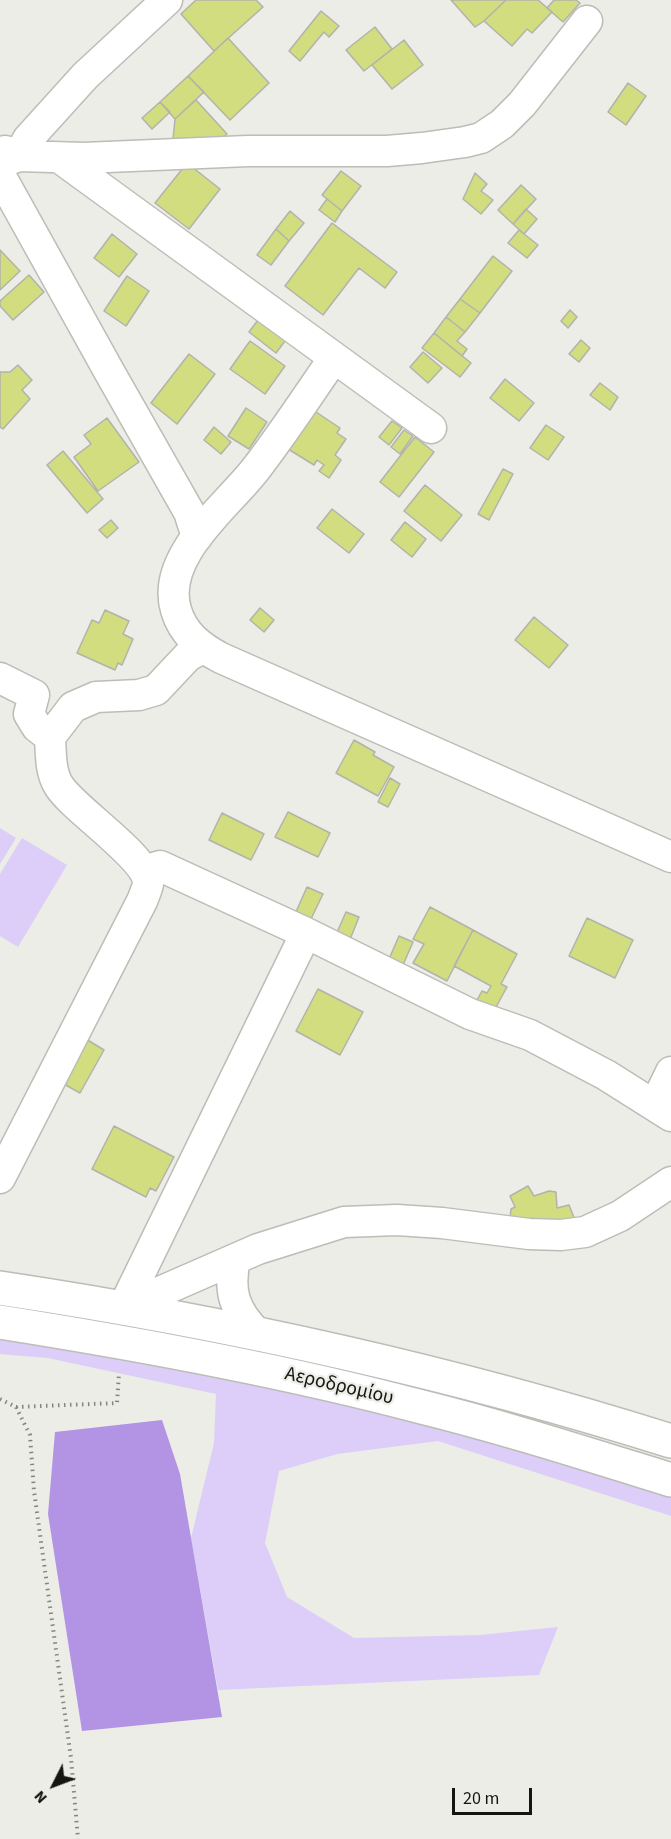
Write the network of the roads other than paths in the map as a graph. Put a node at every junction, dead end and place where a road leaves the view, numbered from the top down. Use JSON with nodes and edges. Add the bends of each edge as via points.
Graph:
{"nodes":[{"id":1,"x":167,"y":0,"type":"edge"},
{"id":2,"x":587,"y":21,"type":"dead end"},
{"id":3,"x":60,"y":158,"type":"junction"},
{"id":4,"x":5,"y":161,"type":"edge"},
{"id":5,"x":334,"y":358,"type":"junction"},
{"id":6,"x":432,"y":428,"type":"dead end"},
{"id":7,"x":197,"y":537,"type":"junction"},
{"id":8,"x":191,"y":656,"type":"junction"},
{"id":9,"x":0,"y":678,"type":"edge"},
{"id":10,"x":50,"y":737,"type":"junction"},
{"id":11,"x":671,"y":857,"type":"edge"},
{"id":12,"x":144,"y":871,"type":"junction"},
{"id":13,"x":306,"y":933,"type":"junction"},
{"id":14,"x":671,"y":1072,"type":"edge"},
{"id":15,"x":663,"y":1110,"type":"edge"},
{"id":16,"x":0,"y":1178,"type":"edge"},
{"id":17,"x":671,"y":1182,"type":"edge"},
{"id":18,"x":235,"y":1259,"type":"junction"},
{"id":19,"x":0,"y":1288,"type":"edge"},
{"id":20,"x":123,"y":1308,"type":"junction"},
{"id":21,"x":0,"y":1322,"type":"edge"},
{"id":22,"x":258,"y":1334,"type":"junction"},
{"id":23,"x":671,"y":1441,"type":"edge"},
{"id":24,"x":671,"y":1480,"type":"edge"}],
"edges":[{"from":1,"to":4,"type":"street","via":[[85,76]]},
{"from":2,"to":3,"type":"street","via":[[522,104],[481,138],[387,151]]},
{"from":3,"to":4,"type":"street"},
{"from":3,"to":5,"type":"street"},
{"from":4,"to":7,"type":"street","via":[[110,373],[189,512]]},
{"from":5,"to":6,"type":"street"},
{"from":5,"to":7,"type":"street","via":[[255,470]]},
{"from":7,"to":8,"type":"street","via":[[176,573],[173,601],[189,636]]},
{"from":8,"to":10,"type":"street","via":[[156,690],[96,697],[73,707]]},
{"from":8,"to":11,"type":"street"},
{"from":9,"to":10,"type":"street","via":[[34,694],[29,714]]},
{"from":10,"to":12,"type":"street","via":[[52,769],[58,786]]},
{"from":12,"to":13,"type":"street","via":[[160,866]]},
{"from":12,"to":16,"type":"street","via":[[148,883],[142,902]]},
{"from":13,"to":15,"type":"street","via":[[470,1014],[530,1035]]},
{"from":13,"to":20,"type":"street"},
{"from":14,"to":15,"type":"street"},
{"from":17,"to":18,"type":"street","via":[[620,1216],[585,1232],[529,1234],[397,1220],[344,1222]]},
{"from":18,"to":20,"type":"street"},
{"from":18,"to":22,"type":"street","via":[[231,1276],[234,1298],[239,1312]]},
{"from":19,"to":20,"type":"main road","name":"Αεροδρομίου"},
{"from":20,"to":22,"type":"main road","name":"Αεροδρομίου"},
{"from":21,"to":24,"type":"main road","name":"Αεροδρομίου","via":[[297,1377],[417,1405]]},
{"from":22,"to":23,"type":"main road","name":"Αεροδρομίου","via":[[399,1365]]}]}
